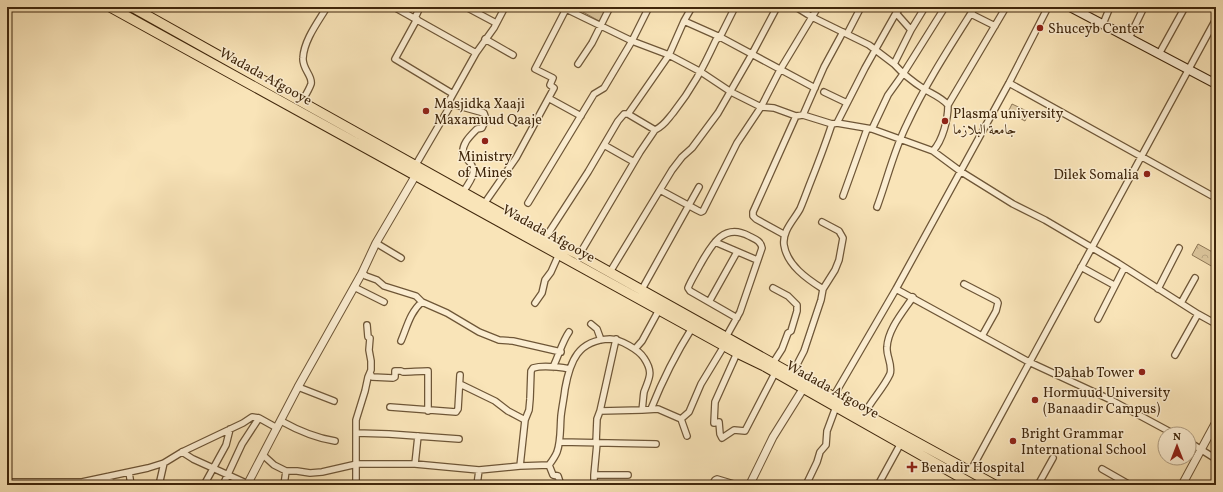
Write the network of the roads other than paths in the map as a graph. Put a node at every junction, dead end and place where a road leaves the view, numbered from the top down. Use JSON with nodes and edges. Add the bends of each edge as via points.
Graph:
{"nodes":[{"id":1,"x":110,"y":7,"type":"edge"},
{"id":2,"x":132,"y":7,"type":"edge"},
{"id":3,"x":328,"y":7,"type":"edge"},
{"id":4,"x":394,"y":7,"type":"edge"},
{"id":5,"x":420,"y":7,"type":"edge"},
{"id":6,"x":466,"y":7,"type":"edge"},
{"id":7,"x":505,"y":7,"type":"edge"},
{"id":8,"x":610,"y":7,"type":"edge"},
{"id":9,"x":649,"y":7,"type":"edge"},
{"id":10,"x":692,"y":7,"type":"edge"},
{"id":11,"x":735,"y":7,"type":"edge"},
{"id":12,"x":777,"y":7,"type":"edge"},
{"id":13,"x":796,"y":7,"type":"edge"},
{"id":14,"x":818,"y":7,"type":"edge"},
{"id":15,"x":861,"y":7,"type":"edge"},
{"id":16,"x":901,"y":7,"type":"edge"},
{"id":17,"x":925,"y":7,"type":"edge"},
{"id":18,"x":945,"y":7,"type":"edge"},
{"id":19,"x":975,"y":7,"type":"edge"},
{"id":20,"x":1006,"y":7,"type":"edge"},
{"id":21,"x":1048,"y":7,"type":"edge"},
{"id":22,"x":1070,"y":7,"type":"edge"},
{"id":23,"x":1110,"y":7,"type":"edge"},
{"id":24,"x":1144,"y":7,"type":"edge"},
{"id":25,"x":1185,"y":7,"type":"edge"},
{"id":26,"x":564,"y":8,"type":"edge"},
{"id":27,"x":145,"y":10,"type":"edge"},
{"id":28,"x":896,"y":13,"type":"junction"},
{"id":29,"x":971,"y":14,"type":"junction"},
{"id":30,"x":812,"y":17,"type":"junction"},
{"id":31,"x":416,"y":19,"type":"junction"},
{"id":32,"x":1216,"y":20,"type":"edge"},
{"id":33,"x":684,"y":21,"type":"junction"},
{"id":34,"x":496,"y":23,"type":"junction"},
{"id":35,"x":1103,"y":24,"type":"junction"},
{"id":36,"x":601,"y":26,"type":"junction"},
{"id":37,"x":995,"y":26,"type":"junction"},
{"id":38,"x":911,"y":30,"type":"junction"},
{"id":39,"x":845,"y":33,"type":"junction"},
{"id":40,"x":720,"y":37,"type":"junction"},
{"id":41,"x":1129,"y":38,"type":"junction"},
{"id":42,"x":485,"y":39,"type":"junction"},
{"id":43,"x":632,"y":41,"type":"junction"},
{"id":44,"x":876,"y":50,"type":"junction"},
{"id":45,"x":476,"y":53,"type":"junction"},
{"id":46,"x":752,"y":54,"type":"junction"},
{"id":47,"x":1160,"y":54,"type":"junction"},
{"id":48,"x":513,"y":55,"type":"dead end"},
{"id":49,"x":669,"y":55,"type":"junction"},
{"id":50,"x":578,"y":64,"type":"dead end"},
{"id":51,"x":894,"y":64,"type":"junction"},
{"id":52,"x":1189,"y":69,"type":"junction"},
{"id":53,"x":780,"y":70,"type":"junction"},
{"id":54,"x":701,"y":72,"type":"junction"},
{"id":55,"x":903,"y":74,"type":"junction"},
{"id":56,"x":1009,"y":83,"type":"junction"},
{"id":57,"x":1216,"y":84,"type":"edge"},
{"id":58,"x":815,"y":88,"type":"junction"},
{"id":59,"x":924,"y":89,"type":"junction"},
{"id":60,"x":731,"y":92,"type":"junction"},
{"id":61,"x":824,"y":92,"type":"dead end"},
{"id":62,"x":453,"y":94,"type":"junction"},
{"id":63,"x":550,"y":99,"type":"junction"},
{"id":64,"x":302,"y":101,"type":"junction"},
{"id":65,"x":448,"y":103,"type":"junction"},
{"id":66,"x":847,"y":103,"type":"junction"},
{"id":67,"x":948,"y":105,"type":"junction"},
{"id":68,"x":761,"y":107,"type":"junction"},
{"id":69,"x":628,"y":114,"type":"junction"},
{"id":70,"x":803,"y":115,"type":"junction"},
{"id":71,"x":581,"y":116,"type":"junction"},
{"id":72,"x":796,"y":116,"type":"junction"},
{"id":73,"x":835,"y":123,"type":"junction"},
{"id":74,"x":869,"y":129,"type":"junction"},
{"id":75,"x":655,"y":130,"type":"junction"},
{"id":76,"x":900,"y":139,"type":"junction"},
{"id":77,"x":604,"y":145,"type":"junction"},
{"id":78,"x":933,"y":151,"type":"junction"},
{"id":79,"x":1141,"y":157,"type":"junction"},
{"id":80,"x":634,"y":162,"type":"junction"},
{"id":81,"x":415,"y":170,"type":"junction"},
{"id":82,"x":960,"y":171,"type":"junction"},
{"id":83,"x":699,"y":187,"type":"dead end"},
{"id":84,"x":660,"y":190,"type":"junction"},
{"id":85,"x":463,"y":192,"type":"junction"},
{"id":86,"x":843,"y":196,"type":"dead end"},
{"id":87,"x":1216,"y":198,"type":"edge"},
{"id":88,"x":528,"y":203,"type":"dead end"},
{"id":89,"x":484,"y":204,"type":"junction"},
{"id":90,"x":690,"y":206,"type":"junction"},
{"id":91,"x":877,"y":208,"type":"dead end"},
{"id":92,"x":822,"y":222,"type":"dead end"},
{"id":93,"x":785,"y":235,"type":"junction"},
{"id":94,"x":544,"y":242,"type":"junction"},
{"id":95,"x":715,"y":242,"type":"junction"},
{"id":96,"x":376,"y":243,"type":"junction"},
{"id":97,"x":1091,"y":248,"type":"junction"},
{"id":98,"x":1179,"y":248,"type":"dead end"},
{"id":99,"x":737,"y":252,"type":"junction"},
{"id":100,"x":559,"y":254,"type":"junction"},
{"id":101,"x":402,"y":258,"type":"dead end"},
{"id":102,"x":577,"y":259,"type":"junction"},
{"id":103,"x":758,"y":260,"type":"junction"},
{"id":104,"x":1081,"y":267,"type":"junction"},
{"id":105,"x":1124,"y":268,"type":"junction"},
{"id":106,"x":610,"y":272,"type":"junction"},
{"id":107,"x":362,"y":273,"type":"junction"},
{"id":108,"x":1195,"y":278,"type":"dead end"},
{"id":109,"x":964,"y":284,"type":"dead end"},
{"id":110,"x":1112,"y":284,"type":"dead end"},
{"id":111,"x":354,"y":286,"type":"junction"},
{"id":112,"x":773,"y":288,"type":"dead end"},
{"id":113,"x":823,"y":289,"type":"junction"},
{"id":114,"x":896,"y":289,"type":"junction"},
{"id":115,"x":1158,"y":289,"type":"junction"},
{"id":116,"x":641,"y":291,"type":"junction"},
{"id":117,"x":913,"y":297,"type":"junction"},
{"id":118,"x":384,"y":302,"type":"dead end"},
{"id":119,"x":422,"y":302,"type":"junction"},
{"id":120,"x":710,"y":302,"type":"junction"},
{"id":121,"x":535,"y":303,"type":"dead end"},
{"id":122,"x":1181,"y":303,"type":"junction"},
{"id":123,"x":661,"y":306,"type":"junction"},
{"id":124,"x":1198,"y":314,"type":"junction"},
{"id":125,"x":737,"y":318,"type":"junction"},
{"id":126,"x":1098,"y":319,"type":"dead end"},
{"id":127,"x":591,"y":324,"type":"dead end"},
{"id":128,"x":1216,"y":324,"type":"edge"},
{"id":129,"x":368,"y":325,"type":"dead end"},
{"id":130,"x":692,"y":328,"type":"junction"},
{"id":131,"x":570,"y":332,"type":"dead end"},
{"id":132,"x":982,"y":336,"type":"junction"},
{"id":133,"x":616,"y":339,"type":"junction"},
{"id":134,"x":601,"y":340,"type":"junction"},
{"id":135,"x":401,"y":341,"type":"dead end"},
{"id":136,"x":725,"y":342,"type":"junction"},
{"id":137,"x":635,"y":349,"type":"junction"},
{"id":138,"x":561,"y":352,"type":"junction"},
{"id":139,"x":737,"y":353,"type":"junction"},
{"id":140,"x":1176,"y":355,"type":"dead end"},
{"id":141,"x":1029,"y":362,"type":"junction"},
{"id":142,"x":773,"y":363,"type":"junction"},
{"id":143,"x":553,"y":367,"type":"junction"},
{"id":144,"x":570,"y":369,"type":"junction"},
{"id":145,"x":775,"y":373,"type":"junction"},
{"id":146,"x":370,"y":374,"type":"junction"},
{"id":147,"x":460,"y":375,"type":"dead end"},
{"id":148,"x":790,"y":378,"type":"junction"},
{"id":149,"x":460,"y":384,"type":"junction"},
{"id":150,"x":298,"y":388,"type":"junction"},
{"id":151,"x":802,"y":389,"type":"junction"},
{"id":152,"x":334,"y":400,"type":"dead end"},
{"id":153,"x":834,"y":401,"type":"junction"},
{"id":154,"x":390,"y":407,"type":"dead end"},
{"id":155,"x":651,"y":409,"type":"junction"},
{"id":156,"x":642,"y":410,"type":"junction"},
{"id":157,"x":428,"y":411,"type":"junction"},
{"id":158,"x":600,"y":411,"type":"junction"},
{"id":159,"x":865,"y":414,"type":"junction"},
{"id":160,"x":259,"y":418,"type":"junction"},
{"id":161,"x":681,"y":419,"type":"junction"},
{"id":162,"x":525,"y":420,"type":"junction"},
{"id":163,"x":281,"y":421,"type":"junction"},
{"id":164,"x":1216,"y":422,"type":"edge"},
{"id":165,"x":1160,"y":426,"type":"edge"},
{"id":166,"x":277,"y":428,"type":"junction"},
{"id":167,"x":230,"y":429,"type":"junction"},
{"id":168,"x":356,"y":433,"type":"junction"},
{"id":169,"x":418,"y":436,"type":"junction"},
{"id":170,"x":687,"y":436,"type":"dead end"},
{"id":171,"x":335,"y":440,"type":"dead end"},
{"id":172,"x":458,"y":440,"type":"dead end"},
{"id":173,"x":560,"y":442,"type":"junction"},
{"id":174,"x":596,"y":443,"type":"junction"},
{"id":175,"x":901,"y":443,"type":"junction"},
{"id":176,"x":656,"y":444,"type":"dead end"},
{"id":177,"x":1197,"y":446,"type":"edge"},
{"id":178,"x":1202,"y":449,"type":"junction"},
{"id":179,"x":182,"y":452,"type":"junction"},
{"id":180,"x":263,"y":455,"type":"junction"},
{"id":181,"x":1053,"y":458,"type":"dead end"},
{"id":182,"x":1216,"y":459,"type":"edge"},
{"id":183,"x":164,"y":463,"type":"junction"},
{"id":184,"x":357,"y":464,"type":"junction"},
{"id":185,"x":415,"y":464,"type":"junction"},
{"id":186,"x":549,"y":465,"type":"junction"},
{"id":187,"x":520,"y":466,"type":"junction"},
{"id":188,"x":213,"y":467,"type":"junction"},
{"id":189,"x":1102,"y":469,"type":"dead end"},
{"id":190,"x":479,"y":470,"type":"junction"},
{"id":191,"x":286,"y":471,"type":"junction"},
{"id":192,"x":129,"y":472,"type":"junction"},
{"id":193,"x":970,"y":472,"type":"junction"},
{"id":194,"x":228,"y":475,"type":"junction"},
{"id":195,"x":594,"y":475,"type":"junction"},
{"id":196,"x":628,"y":475,"type":"dead end"},
{"id":197,"x":110,"y":476,"type":"junction"},
{"id":198,"x":7,"y":482,"type":"edge"},
{"id":199,"x":83,"y":483,"type":"edge"},
{"id":200,"x":19,"y":484,"type":"edge"},
{"id":201,"x":66,"y":484,"type":"edge"},
{"id":202,"x":750,"y":484,"type":"edge"},
{"id":203,"x":110,"y":485,"type":"edge"},
{"id":204,"x":131,"y":485,"type":"edge"},
{"id":205,"x":159,"y":485,"type":"edge"},
{"id":206,"x":204,"y":485,"type":"edge"},
{"id":207,"x":223,"y":485,"type":"edge"},
{"id":208,"x":248,"y":485,"type":"edge"},
{"id":209,"x":284,"y":485,"type":"edge"},
{"id":210,"x":356,"y":485,"type":"edge"},
{"id":211,"x":477,"y":485,"type":"edge"},
{"id":212,"x":561,"y":485,"type":"edge"},
{"id":213,"x":594,"y":485,"type":"edge"},
{"id":214,"x":712,"y":485,"type":"edge"},
{"id":215,"x":737,"y":485,"type":"edge"},
{"id":216,"x":759,"y":485,"type":"edge"},
{"id":217,"x":806,"y":485,"type":"edge"},
{"id":218,"x":878,"y":485,"type":"edge"},
{"id":219,"x":974,"y":485,"type":"edge"},
{"id":220,"x":995,"y":485,"type":"edge"},
{"id":221,"x":1038,"y":485,"type":"edge"},
{"id":222,"x":1130,"y":485,"type":"edge"},
{"id":223,"x":1182,"y":485,"type":"edge"}],
"edges":[{"from":1,"to":81,"type":"highway","name":"Wadada Afgooye"},
{"from":2,"to":27,"type":"highway","name":"Wadada Afgooye"},
{"from":3,"to":64,"type":"street","via":[[311,34],[303,54],[304,69],[311,84]]},
{"from":4,"to":31,"type":"street"},
{"from":5,"to":31,"type":"street"},
{"from":6,"to":34,"type":"street"},
{"from":7,"to":34,"type":"street"},
{"from":8,"to":36,"type":"street"},
{"from":9,"to":43,"type":"street"},
{"from":10,"to":33,"type":"street"},
{"from":11,"to":40,"type":"street"},
{"from":12,"to":46,"type":"street"},
{"from":13,"to":30,"type":"street"},
{"from":14,"to":30,"type":"street"},
{"from":15,"to":39,"type":"street"},
{"from":16,"to":28,"type":"street"},
{"from":17,"to":38,"type":"street"},
{"from":18,"to":55,"type":"street"},
{"from":19,"to":29,"type":"street"},
{"from":20,"to":37,"type":"street"},
{"from":21,"to":56,"type":"street"},
{"from":22,"to":35,"type":"main road"},
{"from":23,"to":35,"type":"street"},
{"from":24,"to":41,"type":"street"},
{"from":25,"to":47,"type":"street"},
{"from":26,"to":36,"type":"street"},
{"from":26,"to":63,"type":"street","via":[[535,69],[553,78],[550,85],[554,88]]},
{"from":27,"to":64,"type":"highway","name":"Wadada Afgooye"},
{"from":28,"to":38,"type":"street"},
{"from":28,"to":44,"type":"street"},
{"from":29,"to":37,"type":"street"},
{"from":29,"to":59,"type":"street"},
{"from":30,"to":39,"type":"street"},
{"from":30,"to":53,"type":"street"},
{"from":31,"to":45,"type":"street"},
{"from":31,"to":62,"type":"street","via":[[395,59]]},
{"from":32,"to":52,"type":"street"},
{"from":33,"to":40,"type":"street"},
{"from":33,"to":49,"type":"street"},
{"from":34,"to":42,"type":"street"},
{"from":35,"to":41,"type":"main road"},
{"from":36,"to":43,"type":"street"},
{"from":36,"to":50,"type":"street"},
{"from":37,"to":67,"type":"street"},
{"from":38,"to":51,"type":"street"},
{"from":39,"to":44,"type":"street"},
{"from":39,"to":58,"type":"street"},
{"from":40,"to":46,"type":"street"},
{"from":40,"to":54,"type":"street","via":[[716,40]]},
{"from":41,"to":47,"type":"main road"},
{"from":42,"to":45,"type":"street"},
{"from":42,"to":48,"type":"street"},
{"from":43,"to":49,"type":"street"},
{"from":43,"to":71,"type":"street","via":[[604,88],[594,94]]},
{"from":44,"to":51,"type":"street"},
{"from":44,"to":66,"type":"street"},
{"from":45,"to":62,"type":"street"},
{"from":46,"to":53,"type":"street"},
{"from":46,"to":60,"type":"street"},
{"from":47,"to":52,"type":"main road"},
{"from":49,"to":54,"type":"street"},
{"from":49,"to":69,"type":"street"},
{"from":51,"to":55,"type":"street"},
{"from":52,"to":57,"type":"main road"},
{"from":52,"to":79,"type":"street"},
{"from":53,"to":58,"type":"street"},
{"from":53,"to":68,"type":"street"},
{"from":54,"to":60,"type":"street"},
{"from":54,"to":75,"type":"street","via":[[664,124]]},
{"from":55,"to":59,"type":"street"},
{"from":55,"to":74,"type":"street"},
{"from":56,"to":79,"type":"street"},
{"from":56,"to":82,"type":"street"},
{"from":58,"to":70,"type":"street"},
{"from":59,"to":67,"type":"street"},
{"from":59,"to":76,"type":"street"},
{"from":60,"to":68,"type":"street"},
{"from":60,"to":84,"type":"street","via":[[692,148],[677,162]]},
{"from":61,"to":66,"type":"street"},
{"from":62,"to":65,"type":"street"},
{"from":63,"to":71,"type":"street"},
{"from":63,"to":89,"type":"street","via":[[516,158]]},
{"from":64,"to":81,"type":"highway","name":"Wadada Afgooye"},
{"from":65,"to":81,"type":"street","via":[[449,108]]},
{"from":65,"to":85,"type":"street","via":[[484,113],[486,119],[482,128],[477,128],[466,140],[462,151],[473,165],[474,171]]},
{"from":66,"to":73,"type":"street"},
{"from":67,"to":78,"type":"street","via":[[943,135]]},
{"from":68,"to":72,"type":"street","via":[[774,108]]},
{"from":68,"to":90,"type":"street","via":[[737,143],[703,211]]},
{"from":69,"to":75,"type":"street"},
{"from":69,"to":77,"type":"street","via":[[624,114],[618,121]]},
{"from":70,"to":72,"type":"street"},
{"from":70,"to":73,"type":"street"},
{"from":71,"to":88,"type":"street"},
{"from":72,"to":93,"type":"street","via":[[753,212],[756,219]]},
{"from":73,"to":74,"type":"street"},
{"from":73,"to":93,"type":"street","via":[[800,208],[791,220]]},
{"from":74,"to":76,"type":"street"},
{"from":74,"to":86,"type":"street"},
{"from":75,"to":80,"type":"street"},
{"from":76,"to":78,"type":"street"},
{"from":76,"to":91,"type":"street"},
{"from":77,"to":80,"type":"street"},
{"from":77,"to":94,"type":"street"},
{"from":78,"to":82,"type":"street"},
{"from":79,"to":87,"type":"street"},
{"from":79,"to":97,"type":"street"},
{"from":80,"to":102,"type":"street"},
{"from":81,"to":85,"type":"highway","name":"Wadada Afgooye"},
{"from":81,"to":94,"type":"highway","name":"Wadada Afgooye"},
{"from":81,"to":96,"type":"street"},
{"from":82,"to":97,"type":"street"},
{"from":82,"to":114,"type":"street"},
{"from":83,"to":90,"type":"street"},
{"from":84,"to":90,"type":"street"},
{"from":84,"to":106,"type":"street"},
{"from":85,"to":89,"type":"highway","name":"Wadada Afgooye"},
{"from":89,"to":94,"type":"highway","name":"Wadada Afgooye"},
{"from":90,"to":116,"type":"street"},
{"from":92,"to":113,"type":"street","via":[[839,231],[843,238],[839,260]]},
{"from":93,"to":113,"type":"street","via":[[784,245],[794,267]]},
{"from":94,"to":100,"type":"highway","name":"Wadada Afgooye"},
{"from":94,"to":102,"type":"highway","name":"Wadada Afgooye"},
{"from":95,"to":99,"type":"street"},
{"from":95,"to":103,"type":"street","via":[[734,231],[743,232],[758,240],[761,245]]},
{"from":95,"to":120,"type":"street","via":[[688,288]]},
{"from":96,"to":101,"type":"street"},
{"from":96,"to":107,"type":"street"},
{"from":97,"to":104,"type":"street"},
{"from":97,"to":105,"type":"street"},
{"from":98,"to":115,"type":"street"},
{"from":99,"to":103,"type":"street"},
{"from":99,"to":120,"type":"street"},
{"from":100,"to":102,"type":"highway","name":"Wadada Afgooye"},
{"from":100,"to":121,"type":"street"},
{"from":102,"to":106,"type":"highway","name":"Wadada Afgooye"},
{"from":102,"to":123,"type":"highway","name":"Wadada Afgooye"},
{"from":103,"to":125,"type":"street"},
{"from":104,"to":110,"type":"street"},
{"from":104,"to":141,"type":"street"},
{"from":105,"to":115,"type":"street"},
{"from":105,"to":126,"type":"street"},
{"from":106,"to":116,"type":"highway","name":"Wadada Afgooye"},
{"from":107,"to":111,"type":"street"},
{"from":107,"to":119,"type":"street","via":[[384,286],[416,296]]},
{"from":108,"to":122,"type":"street"},
{"from":109,"to":132,"type":"street","via":[[998,303]]},
{"from":111,"to":118,"type":"street"},
{"from":111,"to":150,"type":"street"},
{"from":112,"to":142,"type":"street","via":[[788,296],[797,305],[797,311],[791,330]]},
{"from":113,"to":148,"type":"street","via":[[804,352]]},
{"from":114,"to":117,"type":"street"},
{"from":114,"to":153,"type":"street"},
{"from":115,"to":122,"type":"street"},
{"from":116,"to":123,"type":"highway","name":"Wadada Afgooye"},
{"from":117,"to":132,"type":"street"},
{"from":117,"to":159,"type":"street","via":[[890,336],[887,349],[890,374]]},
{"from":119,"to":135,"type":"street","via":[[408,320]]},
{"from":119,"to":138,"type":"street","via":[[499,340]]},
{"from":120,"to":125,"type":"street"},
{"from":122,"to":124,"type":"street"},
{"from":123,"to":130,"type":"highway","name":"Wadada Afgooye"},
{"from":123,"to":136,"type":"highway","name":"Wadada Afgooye"},
{"from":123,"to":137,"type":"street"},
{"from":124,"to":128,"type":"street"},
{"from":124,"to":140,"type":"street"},
{"from":125,"to":136,"type":"street"},
{"from":127,"to":134,"type":"street","via":[[597,329]]},
{"from":129,"to":146,"type":"street"},
{"from":130,"to":136,"type":"highway","name":"Wadada Afgooye"},
{"from":130,"to":155,"type":"street","via":[[674,356]]},
{"from":131,"to":138,"type":"street","via":[[565,338]]},
{"from":132,"to":141,"type":"street"},
{"from":133,"to":134,"type":"street"},
{"from":133,"to":137,"type":"street"},
{"from":133,"to":158,"type":"street"},
{"from":134,"to":144,"type":"street","via":[[583,347],[575,355]]},
{"from":136,"to":139,"type":"highway","name":"Wadada Afgooye"},
{"from":136,"to":142,"type":"highway","name":"Wadada Afgooye"},
{"from":136,"to":161,"type":"street","via":[[701,384],[689,412]]},
{"from":137,"to":156,"type":"street","via":[[644,357],[649,368],[650,378],[644,393]]},
{"from":138,"to":143,"type":"street"},
{"from":139,"to":145,"type":"highway","name":"Wadada Afgooye"},
{"from":139,"to":145,"type":"street","via":[[715,402],[714,423],[719,422],[722,438],[734,430],[745,431]]},
{"from":141,"to":165,"type":"street","via":[[1109,398]]},
{"from":141,"to":193,"type":"street"},
{"from":142,"to":148,"type":"highway","name":"Wadada Afgooye"},
{"from":143,"to":144,"type":"street"},
{"from":143,"to":162,"type":"street","via":[[536,367],[531,371],[529,410]]},
{"from":144,"to":173,"type":"street","via":[[561,414]]},
{"from":145,"to":148,"type":"highway","name":"Wadada Afgooye"},
{"from":146,"to":157,"type":"street","via":[[372,377],[393,378],[395,371],[428,371]]},
{"from":146,"to":168,"type":"street","via":[[356,420]]},
{"from":147,"to":149,"type":"street"},
{"from":148,"to":151,"type":"highway","name":"Wadada Afgooye"},
{"from":148,"to":153,"type":"highway","name":"Wadada Afgooye"},
{"from":149,"to":157,"type":"street","via":[[456,412]]},
{"from":149,"to":162,"type":"street","via":[[495,401]]},
{"from":150,"to":152,"type":"street"},
{"from":150,"to":163,"type":"street"},
{"from":151,"to":153,"type":"highway","name":"Wadada Afgooye"},
{"from":151,"to":202,"type":"street"},
{"from":153,"to":159,"type":"highway","name":"Wadada Afgooye"},
{"from":153,"to":175,"type":"highway","name":"Wadada Afgooye"},
{"from":153,"to":217,"type":"street","via":[[826,445],[820,452]]},
{"from":154,"to":157,"type":"street"},
{"from":155,"to":156,"type":"street"},
{"from":155,"to":161,"type":"street","via":[[658,408]]},
{"from":156,"to":158,"type":"street"},
{"from":158,"to":174,"type":"street"},
{"from":159,"to":193,"type":"highway","name":"Wadada Afgooye"},
{"from":160,"to":166,"type":"street"},
{"from":160,"to":167,"type":"street","via":[[252,417]]},
{"from":160,"to":194,"type":"street","via":[[242,444]]},
{"from":161,"to":170,"type":"street"},
{"from":162,"to":187,"type":"street"},
{"from":163,"to":166,"type":"street"},
{"from":163,"to":171,"type":"street","via":[[313,436]]},
{"from":164,"to":178,"type":"street"},
{"from":166,"to":180,"type":"street"},
{"from":167,"to":179,"type":"street"},
{"from":167,"to":188,"type":"street","via":[[226,445]]},
{"from":168,"to":169,"type":"street"},
{"from":168,"to":184,"type":"street"},
{"from":169,"to":172,"type":"street"},
{"from":169,"to":185,"type":"street"},
{"from":173,"to":174,"type":"street"},
{"from":173,"to":186,"type":"street","via":[[557,454]]},
{"from":174,"to":176,"type":"street"},
{"from":174,"to":195,"type":"street"},
{"from":175,"to":218,"type":"street"},
{"from":175,"to":219,"type":"highway","name":"Wadada Afgooye"},
{"from":177,"to":178,"type":"street"},
{"from":178,"to":182,"type":"street"},
{"from":178,"to":223,"type":"street"},
{"from":179,"to":183,"type":"street"},
{"from":179,"to":188,"type":"street"},
{"from":180,"to":191,"type":"street"},
{"from":180,"to":208,"type":"street"},
{"from":181,"to":221,"type":"street"},
{"from":183,"to":192,"type":"street"},
{"from":183,"to":205,"type":"street"},
{"from":184,"to":185,"type":"street"},
{"from":184,"to":191,"type":"street","via":[[322,472]]},
{"from":184,"to":210,"type":"street"},
{"from":185,"to":190,"type":"street"},
{"from":186,"to":187,"type":"street"},
{"from":186,"to":212,"type":"street","via":[[553,475],[558,476]]},
{"from":187,"to":190,"type":"street"},
{"from":188,"to":194,"type":"street"},
{"from":188,"to":206,"type":"street"},
{"from":189,"to":222,"type":"street"},
{"from":190,"to":211,"type":"street"},
{"from":191,"to":209,"type":"street"},
{"from":192,"to":197,"type":"street"},
{"from":192,"to":204,"type":"street"},
{"from":193,"to":220,"type":"highway","name":"Wadada Afgooye"},
{"from":194,"to":207,"type":"street"},
{"from":194,"to":208,"type":"street"},
{"from":195,"to":196,"type":"street"},
{"from":195,"to":213,"type":"street"},
{"from":197,"to":199,"type":"street"},
{"from":197,"to":203,"type":"street"},
{"from":198,"to":200,"type":"street"},
{"from":199,"to":201,"type":"street"},
{"from":200,"to":201,"type":"street"},
{"from":202,"to":216,"type":"street"},
{"from":214,"to":215,"type":"street","via":[[717,479]]}]}
